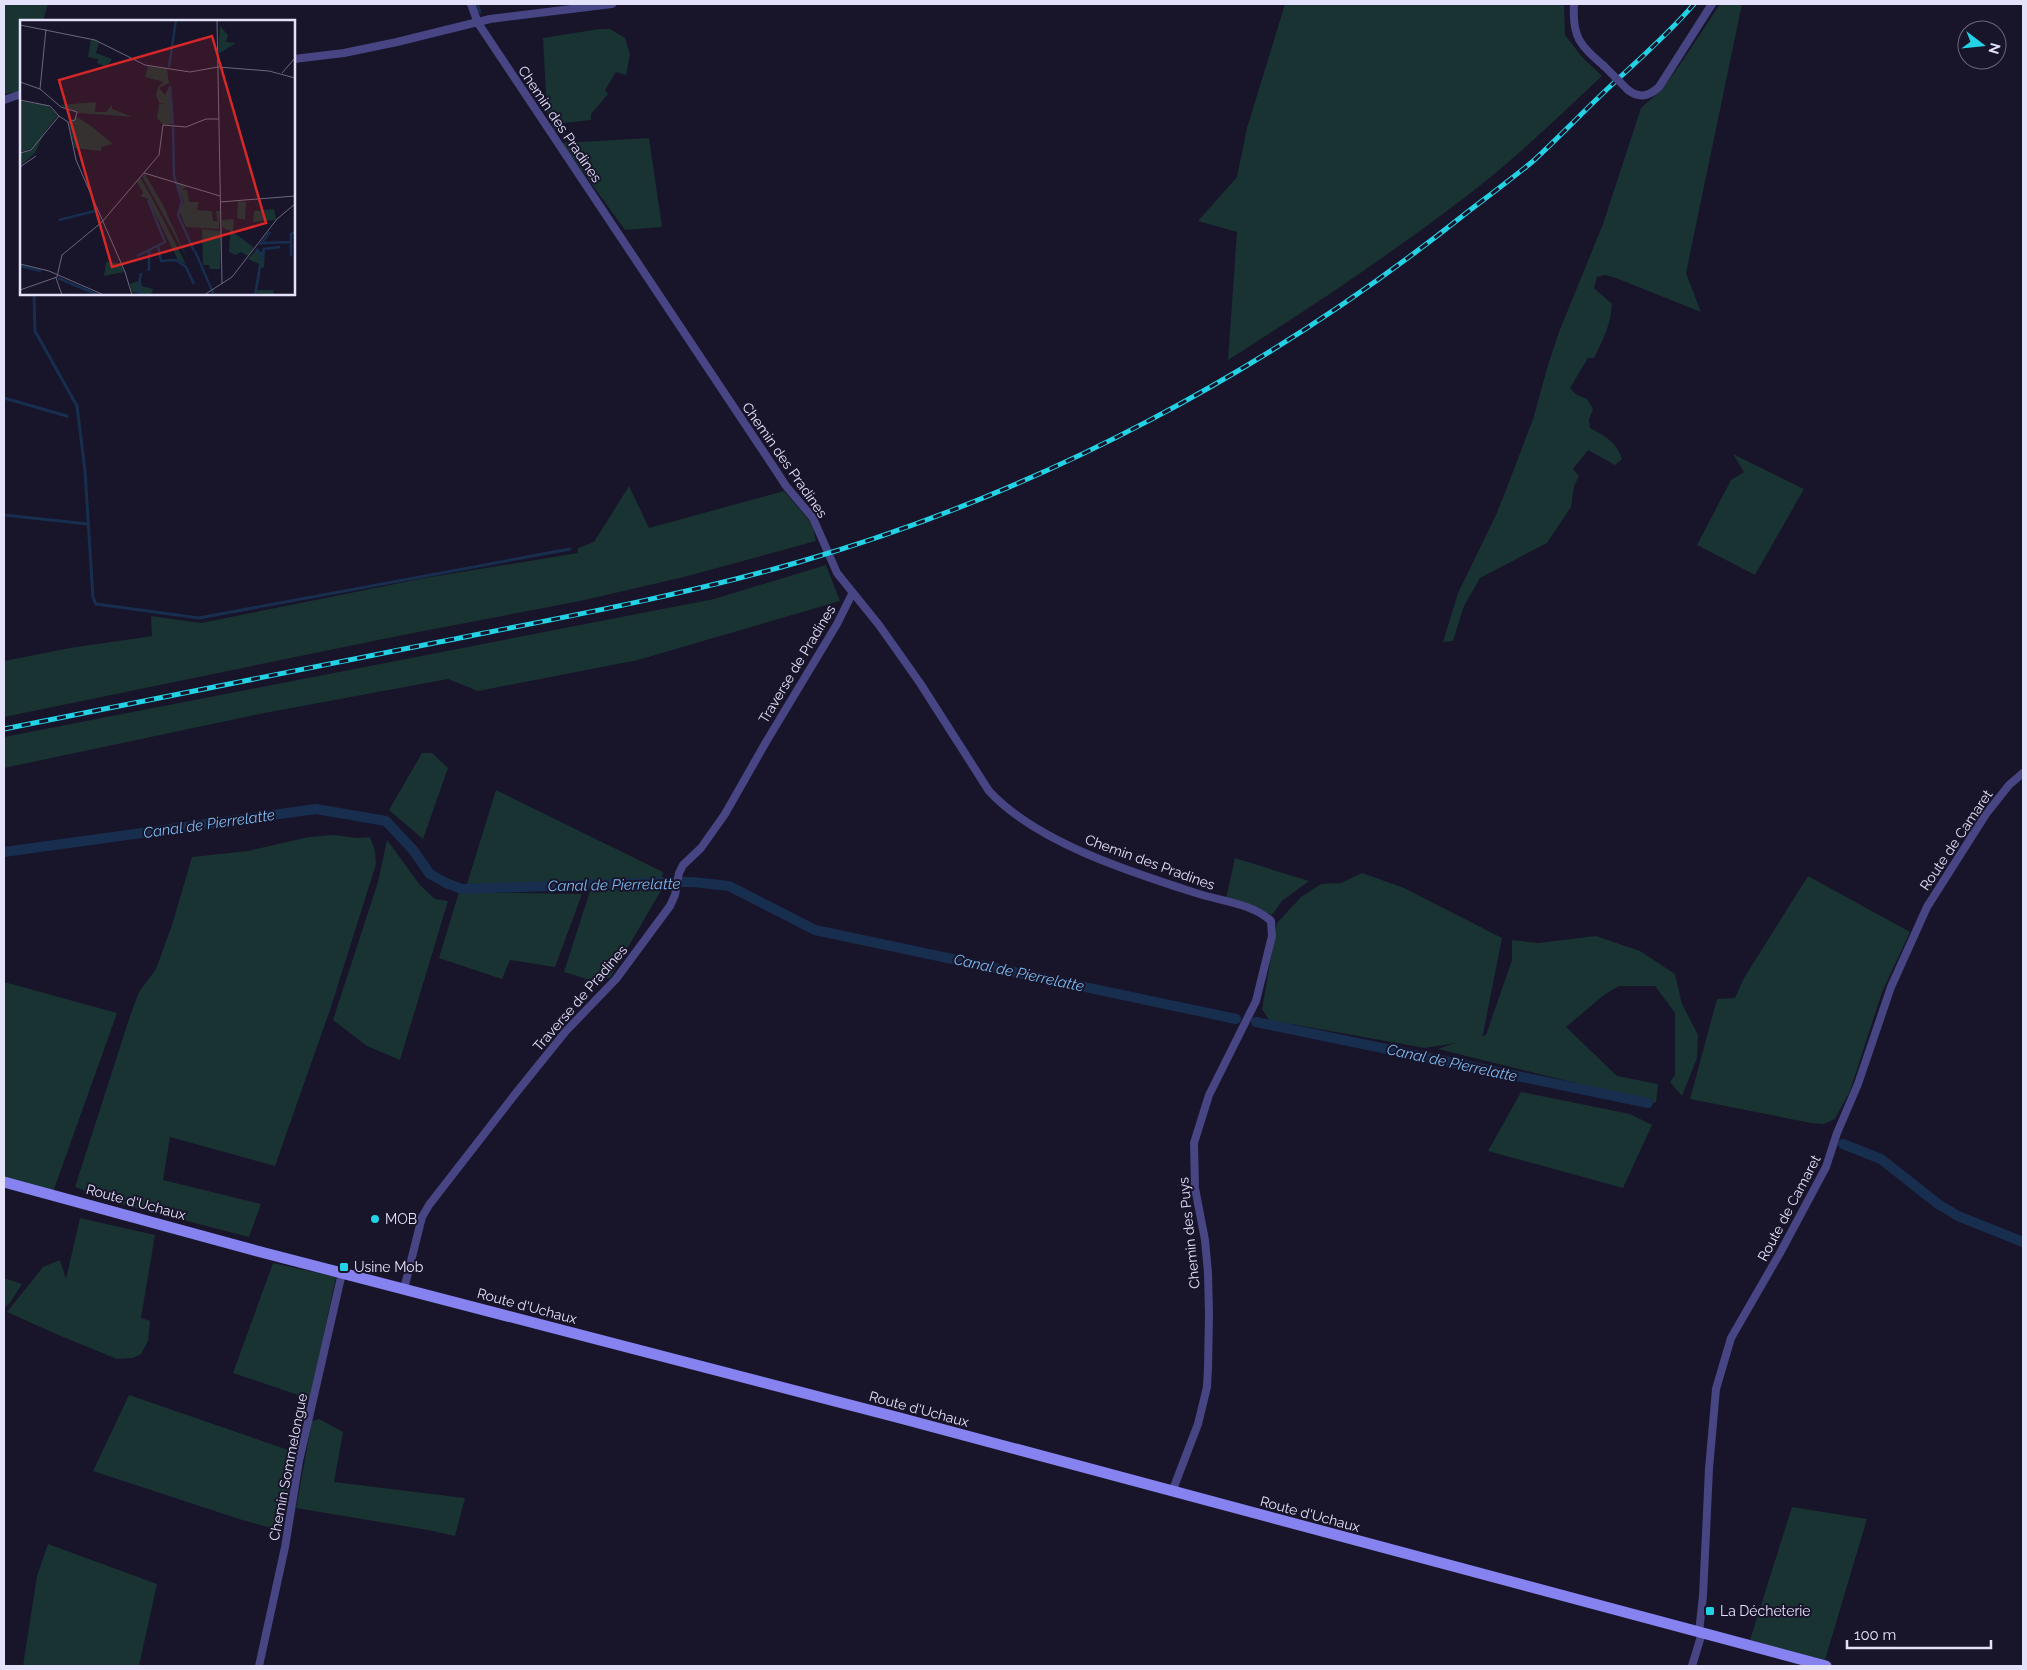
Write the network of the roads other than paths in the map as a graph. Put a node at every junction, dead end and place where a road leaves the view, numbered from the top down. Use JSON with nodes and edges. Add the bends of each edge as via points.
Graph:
{"nodes":[{"id":1,"x":471,"y":4,"type":"edge"},
{"id":2,"x":612,"y":4,"type":"edge"},
{"id":3,"x":1574,"y":4,"type":"edge"},
{"id":4,"x":1712,"y":4,"type":"edge"},
{"id":5,"x":478,"y":23,"type":"junction"},
{"id":6,"x":295,"y":59,"type":"edge"},
{"id":7,"x":20,"y":94,"type":"edge"},
{"id":8,"x":4,"y":100,"type":"edge"},
{"id":9,"x":852,"y":594,"type":"junction"},
{"id":10,"x":2023,"y":774,"type":"edge"},
{"id":11,"x":1271,"y":921,"type":"joint"},
{"id":12,"x":4,"y":1182,"type":"edge"},
{"id":13,"x":342,"y":1273,"type":"junction"},
{"id":14,"x":404,"y":1289,"type":"junction"},
{"id":15,"x":1172,"y":1492,"type":"junction"},
{"id":16,"x":1700,"y":1632,"type":"junction"},
{"id":17,"x":259,"y":1666,"type":"edge"},
{"id":18,"x":1692,"y":1666,"type":"edge"},
{"id":19,"x":1826,"y":1666,"type":"edge"}],
"edges":[{"from":1,"to":5,"type":"street","name":"Chemin des Pradines"},
{"from":2,"to":5,"type":"street"},
{"from":3,"to":4,"type":"street","bridge":true,"via":[[1573,23],[1582,47],[1634,95],[1641,96],[1659,87]]},
{"from":5,"to":6,"type":"street","via":[[344,53]]},
{"from":5,"to":9,"type":"street","name":"Chemin des Pradines","via":[[779,475],[813,518],[832,564]]},
{"from":7,"to":8,"type":"street"},
{"from":9,"to":11,"type":"street","name":"Chemin des Pradines","via":[[879,625],[920,683],[988,791],[1013,814],[1083,852],[1198,894],[1256,910]]},
{"from":9,"to":14,"type":"street","name":"Traverse de Pradines","via":[[726,814],[701,848],[683,865],[670,906],[616,979],[516,1092],[429,1205],[422,1217]]},
{"from":10,"to":16,"type":"street","name":"Route de Camaret","via":[[2009,785],[1986,814],[1927,907],[1891,987],[1826,1167],[1731,1338],[1716,1389]]},
{"from":11,"to":15,"type":"street","name":"Chemin des Puys","via":[[1272,936],[1256,1001],[1209,1095],[1194,1144],[1195,1188],[1208,1273],[1207,1387],[1198,1424]]},
{"from":12,"to":13,"type":"main road","name":"Route d'Uchaux"},
{"from":13,"to":14,"type":"main road","name":"Route d'Uchaux"},
{"from":13,"to":17,"type":"street","name":"Chemin Sommelongue","via":[[299,1461],[285,1547]]},
{"from":14,"to":15,"type":"main road","name":"Route d'Uchaux"},
{"from":15,"to":16,"type":"main road","name":"Route d'Uchaux"},
{"from":16,"to":18,"type":"street","name":"Route de Camaret"},
{"from":16,"to":19,"type":"main road","name":"Route d'Uchaux"}]}
